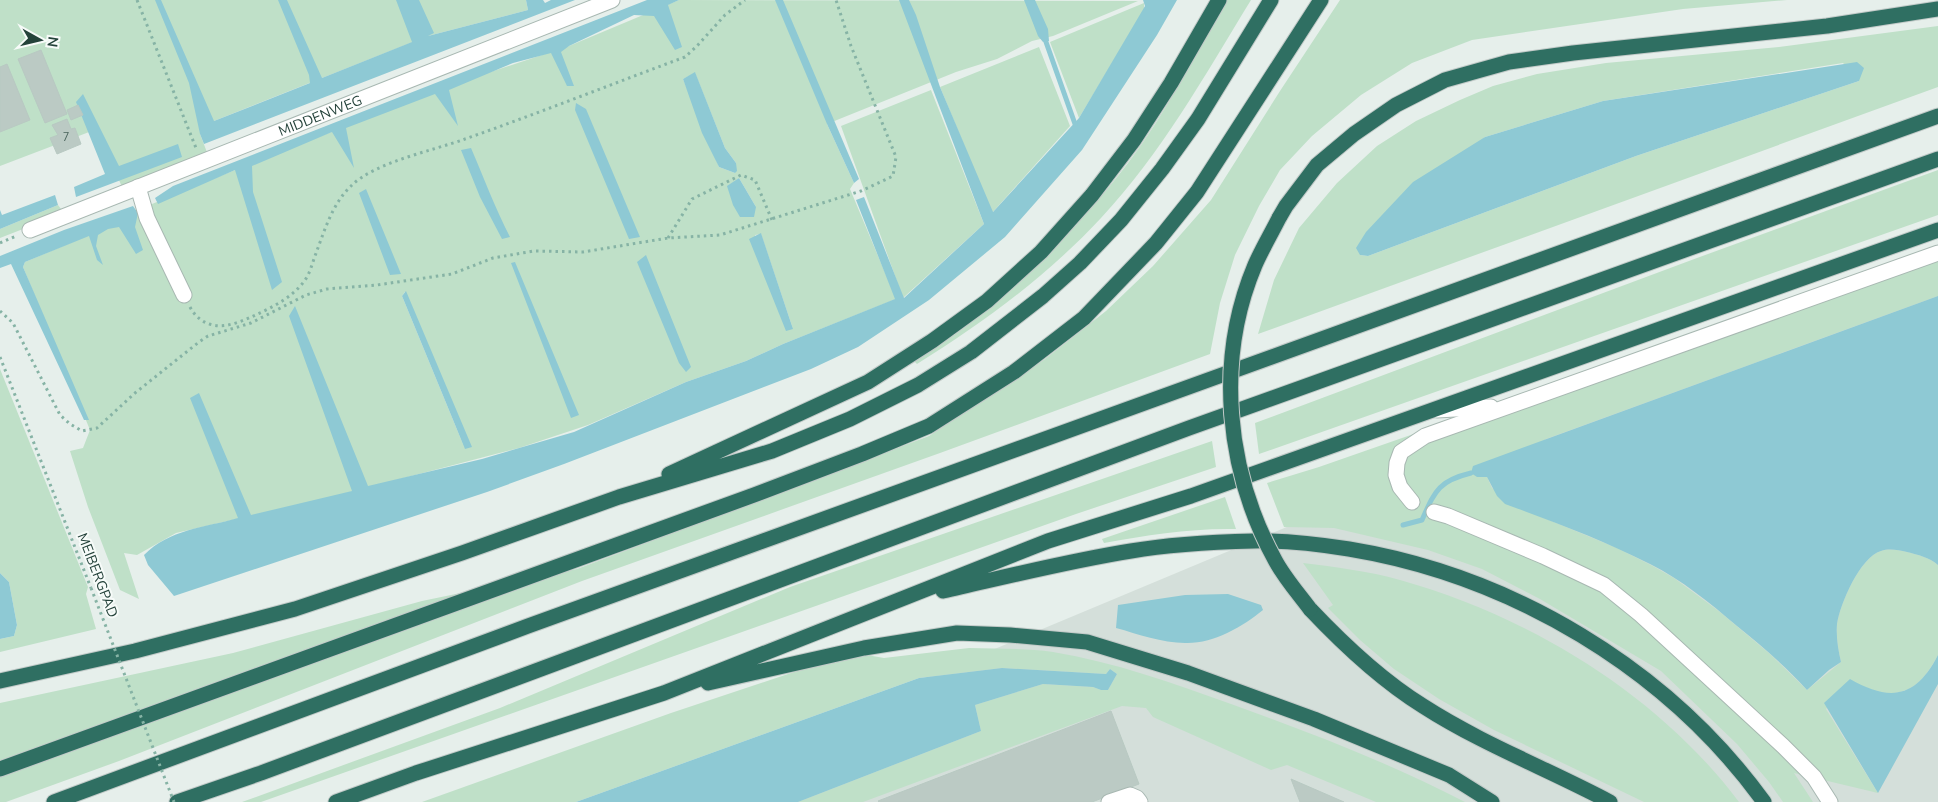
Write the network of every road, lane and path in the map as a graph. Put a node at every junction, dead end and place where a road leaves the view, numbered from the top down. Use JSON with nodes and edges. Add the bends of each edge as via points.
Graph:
{"nodes":[{"id":1,"x":137,"y":0,"type":"edge"},
{"id":2,"x":612,"y":0,"type":"edge"},
{"id":3,"x":746,"y":0,"type":"edge"},
{"id":4,"x":836,"y":0,"type":"edge"},
{"id":5,"x":1219,"y":0,"type":"edge"},
{"id":6,"x":1271,"y":0,"type":"edge"},
{"id":7,"x":1321,"y":0,"type":"edge"},
{"id":8,"x":1938,"y":9,"type":"edge"},
{"id":9,"x":1938,"y":116,"type":"edge"},
{"id":10,"x":1938,"y":159,"type":"edge"},
{"id":11,"x":201,"y":162,"type":"junction"},
{"id":12,"x":138,"y":187,"type":"junction"},
{"id":13,"x":772,"y":220,"type":"junction"},
{"id":14,"x":30,"y":230,"type":"dead end"},
{"id":15,"x":1938,"y":230,"type":"edge"},
{"id":16,"x":668,"y":238,"type":"junction"},
{"id":17,"x":1938,"y":253,"type":"edge"},
{"id":18,"x":184,"y":296,"type":"joint"},
{"id":19,"x":0,"y":311,"type":"edge"},
{"id":20,"x":0,"y":357,"type":"edge"},
{"id":21,"x":1507,"y":407,"type":"junction"},
{"id":22,"x":1435,"y":410,"type":"junction"},
{"id":23,"x":619,"y":497,"type":"junction"},
{"id":24,"x":1412,"y":502,"type":"dead end"},
{"id":25,"x":1434,"y":512,"type":"dead end"},
{"id":26,"x":900,"y":601,"type":"junction"},
{"id":27,"x":0,"y":681,"type":"edge"},
{"id":28,"x":664,"y":693,"type":"junction"},
{"id":29,"x":0,"y":769,"type":"edge"},
{"id":30,"x":54,"y":802,"type":"edge"},
{"id":31,"x":175,"y":802,"type":"edge"},
{"id":32,"x":336,"y":802,"type":"edge"},
{"id":33,"x":1110,"y":802,"type":"edge"},
{"id":34,"x":1140,"y":802,"type":"edge"},
{"id":35,"x":1492,"y":802,"type":"edge"},
{"id":36,"x":1610,"y":802,"type":"edge"},
{"id":37,"x":1764,"y":802,"type":"edge"},
{"id":38,"x":1830,"y":802,"type":"edge"}],
"edges":[{"from":1,"to":11,"type":"path"},
{"from":2,"to":11,"type":"street","name":"MIDDENWEG"},
{"from":3,"to":18,"type":"path","via":[[724,15],[685,57],[372,171],[356,181],[341,197],[331,215],[306,279],[292,294],[270,308],[231,324],[209,325],[194,315]]},
{"from":4,"to":13,"type":"path","via":[[896,157],[893,176],[862,192]]},
{"from":5,"to":23,"type":"highway","via":[[1150,116],[1092,195],[1041,252],[987,301],[868,382]]},
{"from":6,"to":23,"type":"highway","via":[[1198,119],[1121,220],[1080,263],[1007,325],[918,385],[850,419],[772,452]]},
{"from":7,"to":29,"type":"highway","via":[[1197,192],[1156,243],[1084,318],[1014,372],[929,426],[754,495]]},
{"from":8,"to":36,"type":"highway","bridge":true,"via":[[1827,26],[1508,62],[1444,80],[1396,105],[1317,165],[1286,206],[1255,266],[1234,340],[1231,404],[1240,472],[1252,510],[1275,561],[1310,609],[1354,653],[1422,706]]},
{"from":9,"to":30,"type":"highway","via":[[537,623]]},
{"from":10,"to":31,"type":"highway","via":[[1189,428],[289,763]]},
{"from":11,"to":12,"type":"street","name":"MIDDENWEG"},
{"from":12,"to":14,"type":"street","name":"MIDDENWEG"},
{"from":12,"to":18,"type":"street","via":[[147,218]]},
{"from":13,"to":16,"type":"path","via":[[720,235]]},
{"from":13,"to":16,"type":"path","via":[[755,180],[741,175],[692,199]]},
{"from":15,"to":22,"type":"highway"},
{"from":16,"to":19,"type":"path","via":[[583,252],[513,254],[452,274],[327,289],[306,295],[251,323],[208,336],[135,393],[97,428],[88,431],[82,431],[60,415],[20,336],[8,316]]},
{"from":17,"to":21,"type":"street"},
{"from":20,"to":31,"type":"path","name":"MEIBERGPAD","bridge":true},
{"from":21,"to":22,"type":"street"},
{"from":21,"to":24,"type":"street","via":[[1425,436],[1401,452],[1396,475],[1400,487]]},
{"from":22,"to":26,"type":"highway","via":[[1191,496],[1048,541]]},
{"from":23,"to":27,"type":"highway","via":[[295,610]]},
{"from":25,"to":38,"type":"street","via":[[1604,585],[1783,746],[1814,777]]},
{"from":26,"to":28,"type":"highway"},
{"from":26,"to":37,"type":"highway","via":[[1114,554],[1203,543],[1304,543],[1408,561],[1507,596],[1604,650],[1648,682],[1704,732]]},
{"from":28,"to":32,"type":"highway"},
{"from":28,"to":35,"type":"highway","via":[[864,648],[957,633],[1087,642],[1188,673],[1314,719],[1449,775]]},
{"from":33,"to":34,"type":"street","via":[[1130,795]]}]}
